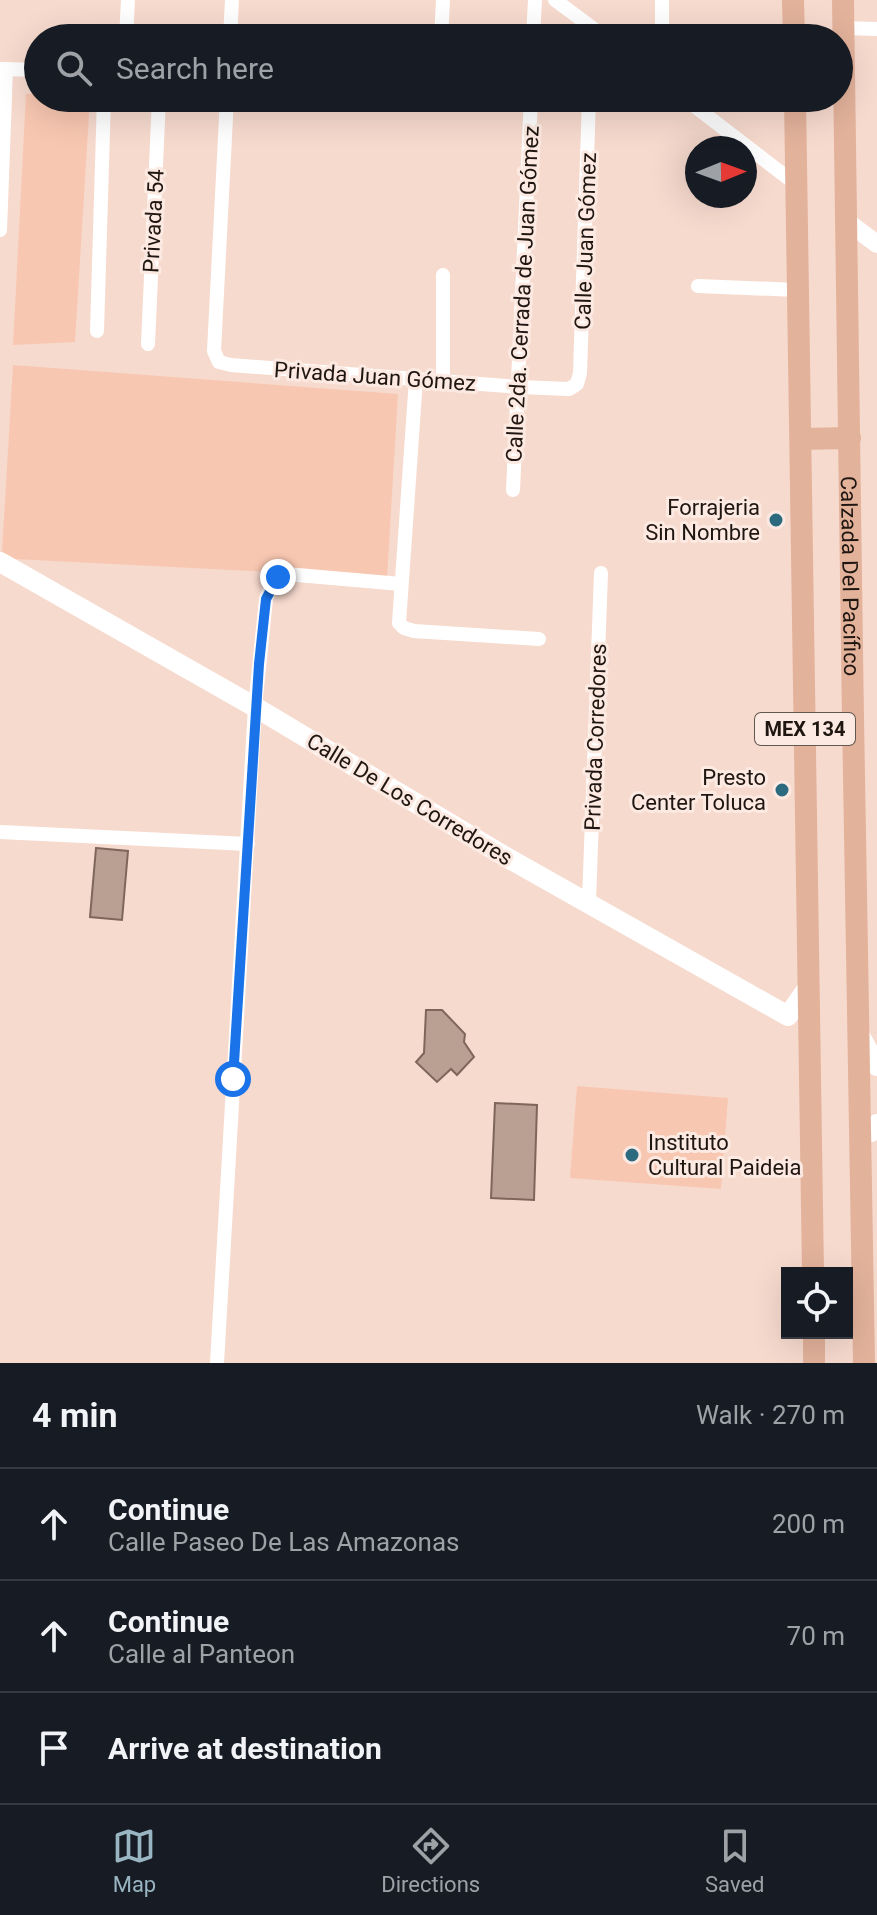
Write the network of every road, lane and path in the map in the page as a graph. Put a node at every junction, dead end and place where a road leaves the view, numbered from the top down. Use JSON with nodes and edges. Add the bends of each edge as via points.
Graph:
{"nodes":[{"id":1,"x":128,"y":0,"type":"edge"},
{"id":2,"x":232,"y":0,"type":"edge"},
{"id":3,"x":443,"y":0,"type":"edge"},
{"id":4,"x":535,"y":0,"type":"edge"},
{"id":5,"x":555,"y":0,"type":"edge"},
{"id":6,"x":577,"y":0,"type":"edge"},
{"id":7,"x":662,"y":0,"type":"edge"},
{"id":8,"x":793,"y":0,"type":"edge"},
{"id":9,"x":843,"y":0,"type":"edge"},
{"id":10,"x":576,"y":16,"type":"junction"},
{"id":11,"x":127,"y":24,"type":"edge"},
{"id":12,"x":231,"y":24,"type":"edge"},
{"id":13,"x":442,"y":24,"type":"edge"},
{"id":14,"x":534,"y":24,"type":"edge"},
{"id":15,"x":584,"y":24,"type":"edge"},
{"id":16,"x":662,"y":24,"type":"edge"},
{"id":17,"x":794,"y":24,"type":"edge"},
{"id":18,"x":843,"y":24,"type":"edge"},
{"id":19,"x":853,"y":28,"type":"edge"},
{"id":20,"x":877,"y":29,"type":"edge"},
{"id":21,"x":3,"y":69,"type":"edge"},
{"id":22,"x":24,"y":70,"type":"edge"},
{"id":23,"x":104,"y":112,"type":"edge"},
{"id":24,"x":158,"y":112,"type":"edge"},
{"id":25,"x":226,"y":112,"type":"edge"},
{"id":26,"x":530,"y":112,"type":"edge"},
{"id":27,"x":589,"y":112,"type":"edge"},
{"id":28,"x":702,"y":112,"type":"edge"},
{"id":29,"x":795,"y":112,"type":"edge"},
{"id":30,"x":844,"y":112,"type":"edge"},
{"id":31,"x":797,"y":185,"type":"junction"},
{"id":32,"x":846,"y":221,"type":"junction"},
{"id":33,"x":0,"y":230,"type":"edge"},
{"id":34,"x":877,"y":244,"type":"edge"},
{"id":35,"x":443,"y":275,"type":"dead end"},
{"id":36,"x":698,"y":286,"type":"dead end"},
{"id":37,"x":798,"y":290,"type":"junction"},
{"id":38,"x":97,"y":331,"type":"dead end"},
{"id":39,"x":148,"y":344,"type":"dead end"},
{"id":40,"x":416,"y":379,"type":"junction"},
{"id":41,"x":443,"y":381,"type":"junction"},
{"id":42,"x":577,"y":384,"type":"joint"},
{"id":43,"x":519,"y":387,"type":"junction"},
{"id":44,"x":850,"y":438,"type":"junction"},
{"id":45,"x":801,"y":439,"type":"junction"},
{"id":46,"x":513,"y":490,"type":"dead end"},
{"id":47,"x":0,"y":562,"type":"edge"},
{"id":48,"x":601,"y":573,"type":"dead end"},
{"id":49,"x":401,"y":584,"type":"junction"},
{"id":50,"x":539,"y":639,"type":"dead end"},
{"id":51,"x":255,"y":707,"type":"junction"},
{"id":52,"x":0,"y":832,"type":"edge"},
{"id":53,"x":248,"y":844,"type":"junction"},
{"id":54,"x":589,"y":901,"type":"junction"},
{"id":55,"x":809,"y":986,"type":"junction"},
{"id":56,"x":860,"y":1036,"type":"junction"},
{"id":57,"x":877,"y":1066,"type":"edge"},
{"id":58,"x":868,"y":1123,"type":"edge"},
{"id":59,"x":813,"y":1267,"type":"edge"},
{"id":60,"x":814,"y":1339,"type":"edge"},
{"id":61,"x":217,"y":1363,"type":"edge"},
{"id":62,"x":814,"y":1363,"type":"edge"},
{"id":63,"x":864,"y":1363,"type":"edge"}],
"edges":[{"from":1,"to":11,"type":"street"},
{"from":2,"to":12,"type":"street"},
{"from":3,"to":13,"type":"street"},
{"from":4,"to":14,"type":"street"},
{"from":5,"to":10,"type":"street"},
{"from":6,"to":10,"type":"street"},
{"from":7,"to":16,"type":"street"},
{"from":8,"to":17,"type":"main road"},
{"from":9,"to":18,"type":"main road","number":"MEX 134"},
{"from":10,"to":15,"type":"street"},
{"from":19,"to":20,"type":"street"},
{"from":21,"to":22,"type":"street"},
{"from":21,"to":33,"type":"street"},
{"from":23,"to":38,"type":"street"},
{"from":24,"to":39,"type":"street","name":"Privada 54"},
{"from":25,"to":40,"type":"street","name":"Privada Juan Gómez","via":[[214,351],[219,362]]},
{"from":26,"to":43,"type":"street","name":"Calle 2da. Cerrada de Juan Gómez"},
{"from":27,"to":42,"type":"street","name":"Calle Juan Gómez"},
{"from":28,"to":31,"type":"street"},
{"from":29,"to":31,"type":"main road","number":"MEX 134"},
{"from":30,"to":32,"type":"main road","number":"MEX 134"},
{"from":31,"to":37,"type":"main road","number":"MEX 134"},
{"from":32,"to":34,"type":"street"},
{"from":32,"to":44,"type":"main road","name":"Calzada Del Pacífico","number":"MEX 134"},
{"from":35,"to":41,"type":"street"},
{"from":36,"to":37,"type":"street"},
{"from":37,"to":45,"type":"main road","number":"MEX 134"},
{"from":40,"to":41,"type":"street","name":"Privada Juan Gómez"},
{"from":40,"to":49,"type":"street"},
{"from":41,"to":43,"type":"street","name":"Privada Juan Gómez"},
{"from":42,"to":43,"type":"street","name":"Privada Juan Gómez","via":[[569,389]]},
{"from":43,"to":46,"type":"street","name":"Calle 2da. Cerrada de Juan Gómez"},
{"from":44,"to":45,"type":"main road"},
{"from":44,"to":56,"type":"main road","name":"Calzada Del Pacífico","number":"MEX 134"},
{"from":45,"to":55,"type":"main road","number":"MEX 134"},
{"from":47,"to":51,"type":"main road","name":"Calle De Los Corredores"},
{"from":48,"to":54,"type":"street","name":"Privada Corredores"},
{"from":49,"to":50,"type":"street","via":[[399,620],[404,628]]},
{"from":49,"to":51,"type":"street","via":[[278,577],[266,599]]},
{"from":51,"to":53,"type":"street"},
{"from":51,"to":54,"type":"main road","name":"Calle De Los Corredores"},
{"from":52,"to":53,"type":"street"},
{"from":53,"to":61,"type":"street"},
{"from":54,"to":55,"type":"main road","name":"Calle De Los Corredores","via":[[788,1016]]},
{"from":55,"to":59,"type":"main road","number":"MEX 134"},
{"from":56,"to":57,"type":"main road"},
{"from":56,"to":58,"type":"main road","name":"Calzada Del Pacífico","number":"MEX 134"},
{"from":58,"to":63,"type":"main road","name":"Calzada Del Pacífico","number":"MEX 134"},
{"from":60,"to":62,"type":"main road"}]}
